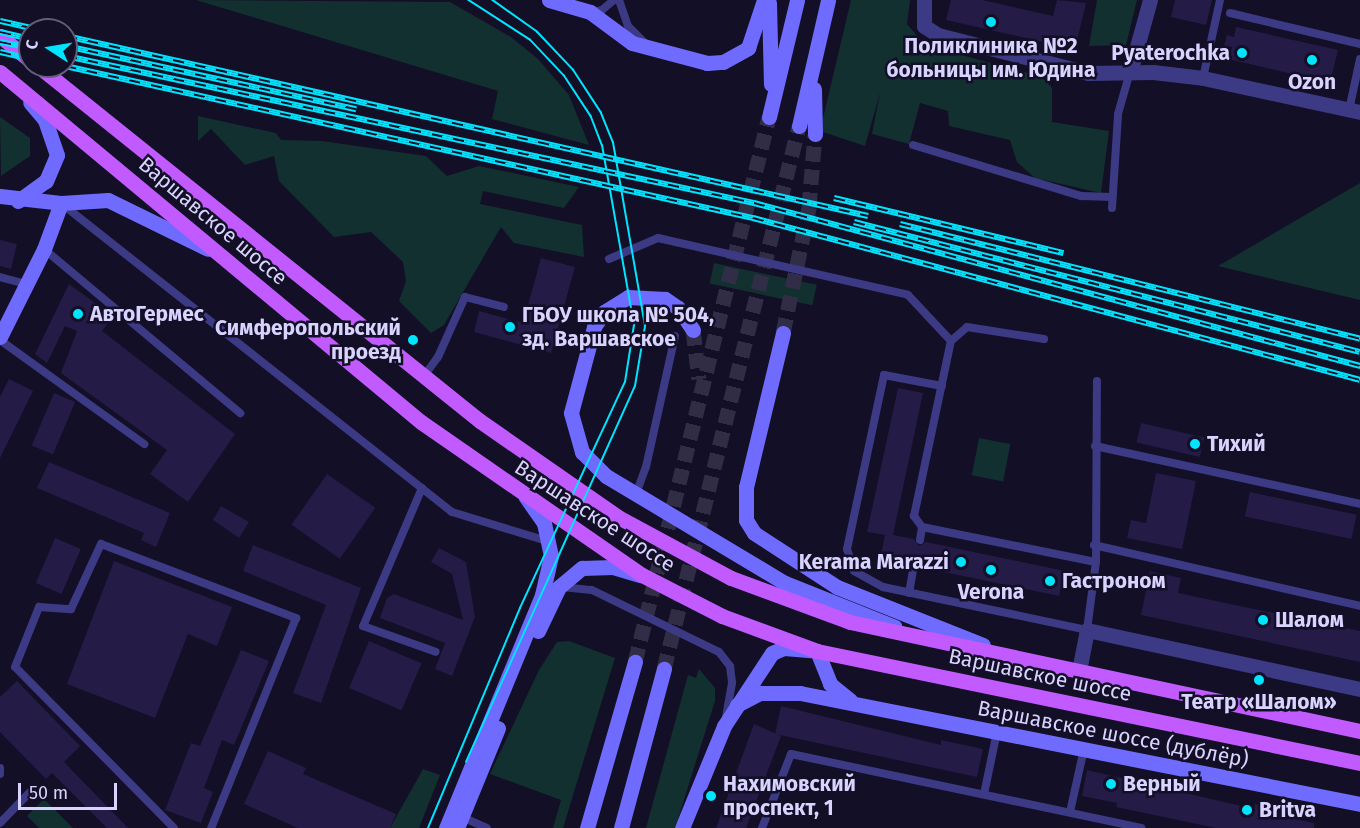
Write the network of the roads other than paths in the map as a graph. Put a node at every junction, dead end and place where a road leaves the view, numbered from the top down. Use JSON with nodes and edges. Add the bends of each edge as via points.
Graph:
{"nodes":[{"id":1,"x":549,"y":0,"type":"edge"},
{"id":2,"x":614,"y":0,"type":"edge"},
{"id":3,"x":619,"y":0,"type":"edge"},
{"id":4,"x":767,"y":0,"type":"edge"},
{"id":5,"x":796,"y":0,"type":"edge"},
{"id":6,"x":828,"y":0,"type":"edge"},
{"id":7,"x":924,"y":0,"type":"edge"},
{"id":8,"x":1150,"y":0,"type":"edge"},
{"id":9,"x":1220,"y":0,"type":"edge"},
{"id":10,"x":590,"y":12,"type":"junction"},
{"id":11,"x":1230,"y":13,"type":"dead end"},
{"id":12,"x":0,"y":36,"type":"edge"},
{"id":13,"x":1360,"y":44,"type":"edge"},
{"id":14,"x":18,"y":50,"type":"edge"},
{"id":15,"x":655,"y":52,"type":"junction"},
{"id":16,"x":1360,"y":60,"type":"edge"},
{"id":17,"x":814,"y":65,"type":"junction"},
{"id":18,"x":0,"y":72,"type":"edge"},
{"id":19,"x":1130,"y":72,"type":"junction"},
{"id":20,"x":52,"y":78,"type":"edge"},
{"id":21,"x":1203,"y":78,"type":"junction"},
{"id":22,"x":18,"y":88,"type":"junction"},
{"id":23,"x":1355,"y":111,"type":"edge"},
{"id":24,"x":800,"y":126,"type":"tunnel mouth"},
{"id":25,"x":815,"y":134,"type":"tunnel mouth"},
{"id":26,"x":913,"y":145,"type":"dead end"},
{"id":27,"x":0,"y":196,"type":"edge"},
{"id":28,"x":1112,"y":197,"type":"junction"},
{"id":29,"x":18,"y":201,"type":"junction"},
{"id":30,"x":61,"y":203,"type":"junction"},
{"id":31,"x":1112,"y":208,"type":"dead end"},
{"id":32,"x":44,"y":249,"type":"junction"},
{"id":33,"x":609,"y":259,"type":"dead end"},
{"id":34,"x":229,"y":260,"type":"junction"},
{"id":35,"x":0,"y":278,"type":"edge"},
{"id":36,"x":27,"y":284,"type":"junction"},
{"id":37,"x":504,"y":307,"type":"dead end"},
{"id":38,"x":2,"y":330,"type":"edge"},
{"id":39,"x":693,"y":330,"type":"tunnel mouth"},
{"id":40,"x":783,"y":333,"type":"tunnel mouth"},
{"id":41,"x":675,"y":336,"type":"dead end"},
{"id":42,"x":1044,"y":339,"type":"dead end"},
{"id":43,"x":951,"y":341,"type":"junction"},
{"id":44,"x":423,"y":378,"type":"junction"},
{"id":45,"x":1096,"y":381,"type":"dead end"},
{"id":46,"x":942,"y":386,"type":"junction"},
{"id":47,"x":240,"y":413,"type":"dead end"},
{"id":48,"x":144,"y":444,"type":"dead end"},
{"id":49,"x":1095,"y":446,"type":"junction"},
{"id":50,"x":422,"y":488,"type":"junction"},
{"id":51,"x":636,"y":494,"type":"junction"},
{"id":52,"x":526,"y":497,"type":"junction"},
{"id":53,"x":1360,"y":504,"type":"edge"},
{"id":54,"x":922,"y":527,"type":"junction"},
{"id":55,"x":920,"y":540,"type":"dead end"},
{"id":56,"x":548,"y":541,"type":"junction"},
{"id":57,"x":1094,"y":545,"type":"junction"},
{"id":58,"x":1096,"y":562,"type":"junction"},
{"id":59,"x":914,"y":566,"type":"dead end"},
{"id":60,"x":642,"y":575,"type":"junction"},
{"id":61,"x":558,"y":587,"type":"junction"},
{"id":62,"x":909,"y":592,"type":"junction"},
{"id":63,"x":542,"y":595,"type":"junction"},
{"id":64,"x":1360,"y":606,"type":"edge"},
{"id":65,"x":1087,"y":630,"type":"junction"},
{"id":66,"x":923,"y":638,"type":"junction"},
{"id":67,"x":817,"y":651,"type":"junction"},
{"id":68,"x":436,"y":652,"type":"dead end"},
{"id":69,"x":1020,"y":658,"type":"junction"},
{"id":70,"x":634,"y":662,"type":"tunnel mouth"},
{"id":71,"x":664,"y":669,"type":"tunnel mouth"},
{"id":72,"x":1079,"y":671,"type":"junction"},
{"id":73,"x":1360,"y":689,"type":"edge"},
{"id":74,"x":858,"y":704,"type":"junction"},
{"id":75,"x":737,"y":705,"type":"junction"},
{"id":76,"x":724,"y":726,"type":"junction"},
{"id":77,"x":1360,"y":731,"type":"edge"},
{"id":78,"x":997,"y":732,"type":"junction"},
{"id":79,"x":1084,"y":749,"type":"junction"},
{"id":80,"x":1360,"y":763,"type":"edge"},
{"id":81,"x":0,"y":768,"type":"edge"},
{"id":82,"x":0,"y":774,"type":"edge"},
{"id":83,"x":32,"y":790,"type":"dead end"},
{"id":84,"x":984,"y":794,"type":"junction"},
{"id":85,"x":1360,"y":804,"type":"edge"},
{"id":86,"x":1070,"y":813,"type":"junction"},
{"id":87,"x":459,"y":822,"type":"edge"},
{"id":88,"x":0,"y":823,"type":"edge"},
{"id":89,"x":1108,"y":825,"type":"edge"},
{"id":90,"x":174,"y":828,"type":"edge"},
{"id":91,"x":212,"y":828,"type":"edge"},
{"id":92,"x":446,"y":828,"type":"edge"},
{"id":93,"x":485,"y":828,"type":"edge"},
{"id":94,"x":587,"y":828,"type":"edge"},
{"id":95,"x":621,"y":828,"type":"edge"},
{"id":96,"x":682,"y":828,"type":"edge"},
{"id":97,"x":762,"y":828,"type":"edge"},
{"id":98,"x":1142,"y":828,"type":"edge"}],
"edges":[{"from":1,"to":10,"type":"main road"},
{"from":2,"to":10,"type":"lane","via":[[602,10]]},
{"from":3,"to":15,"type":"lane","via":[[628,26]]},
{"from":4,"to":5,"type":"main road","via":[[771,112]]},
{"from":4,"to":15,"type":"main road","via":[[757,33],[739,56],[707,63]]},
{"from":6,"to":17,"type":"main road"},
{"from":7,"to":19,"type":"street","via":[[924,26],[938,35],[1088,73]]},
{"from":8,"to":19,"type":"street"},
{"from":9,"to":21,"type":"lane"},
{"from":10,"to":15,"type":"main road","via":[[620,36]]},
{"from":11,"to":13,"type":"lane"},
{"from":12,"to":14,"type":"main road"},
{"from":16,"to":23,"type":"lane"},
{"from":17,"to":24,"type":"main road"},
{"from":17,"to":25,"type":"main road"},
{"from":18,"to":22,"type":"main road","name":"Варшавское шоссе"},
{"from":19,"to":21,"type":"street"},
{"from":19,"to":28,"type":"lane","via":[[1118,114]]},
{"from":20,"to":44,"type":"main road","name":"Варшавское шоссе"},
{"from":21,"to":23,"type":"street"},
{"from":22,"to":29,"type":"main road","via":[[45,120],[57,155],[46,181]]},
{"from":22,"to":34,"type":"main road","name":"Варшавское шоссе"},
{"from":26,"to":28,"type":"lane","via":[[1081,196]]},
{"from":27,"to":29,"type":"main road"},
{"from":28,"to":31,"type":"lane"},
{"from":29,"to":30,"type":"main road"},
{"from":30,"to":32,"type":"main road"},
{"from":30,"to":34,"type":"main road","via":[[108,200]]},
{"from":30,"to":50,"type":"lane"},
{"from":32,"to":36,"type":"main road"},
{"from":32,"to":47,"type":"lane"},
{"from":33,"to":43,"type":"lane","via":[[658,238],[908,295]]},
{"from":34,"to":52,"type":"main road","name":"Варшавское шоссе","via":[[421,422]]},
{"from":35,"to":36,"type":"lane"},
{"from":36,"to":38,"type":"main road"},
{"from":37,"to":44,"type":"lane","via":[[465,297],[438,357]]},
{"from":38,"to":48,"type":"lane"},
{"from":39,"to":51,"type":"main road","via":[[678,308],[645,296],[614,304],[594,327],[571,413],[575,440],[592,463]]},
{"from":40,"to":69,"type":"main road","via":[[746,487],[746,520],[754,533],[837,588]]},
{"from":41,"to":51,"type":"lane","via":[[646,467]]},
{"from":42,"to":43,"type":"lane","via":[[967,327]]},
{"from":43,"to":46,"type":"lane"},
{"from":44,"to":66,"type":"main road","name":"Варшавское шоссе","via":[[618,517],[730,578],[831,616]]},
{"from":45,"to":49,"type":"lane"},
{"from":46,"to":54,"type":"lane","via":[[914,516]]},
{"from":46,"to":62,"type":"lane","via":[[884,375],[847,549],[854,571],[884,587]]},
{"from":49,"to":53,"type":"lane"},
{"from":49,"to":57,"type":"lane"},
{"from":50,"to":56,"type":"lane","via":[[452,512]]},
{"from":50,"to":68,"type":"lane","via":[[363,626]]},
{"from":51,"to":66,"type":"main road","via":[[785,584]]},
{"from":52,"to":56,"type":"main road","via":[[544,523]]},
{"from":52,"to":60,"type":"main road","name":"Варшавское шоссе"},
{"from":54,"to":55,"type":"lane"},
{"from":54,"to":58,"type":"lane"},
{"from":56,"to":63,"type":"main road","via":[[551,556]]},
{"from":57,"to":58,"type":"lane"},
{"from":57,"to":64,"type":"lane"},
{"from":58,"to":65,"type":"lane"},
{"from":59,"to":62,"type":"lane"},
{"from":60,"to":61,"type":"main road","via":[[591,566],[572,573]]},
{"from":60,"to":67,"type":"main road","name":"Варшавское шоссе","via":[[722,616]]},
{"from":61,"to":63,"type":"lane"},
{"from":61,"to":76,"type":"lane","via":[[592,590],[719,652],[730,666],[732,683]]},
{"from":61,"to":87,"type":"main road"},
{"from":62,"to":65,"type":"lane"},
{"from":63,"to":92,"type":"main road"},
{"from":65,"to":72,"type":"street"},
{"from":65,"to":73,"type":"street"},
{"from":66,"to":69,"type":"main road","name":"Варшавское шоссе"},
{"from":67,"to":74,"type":"main road","name":"Варшавское шоссе (дублёр)","via":[[830,684]]},
{"from":67,"to":75,"type":"main road","via":[[784,648],[772,653]]},
{"from":67,"to":80,"type":"main road","name":"Варшавское шоссе"},
{"from":69,"to":72,"type":"main road","name":"Варшавское шоссе"},
{"from":70,"to":94,"type":"main road"},
{"from":71,"to":95,"type":"main road"},
{"from":72,"to":77,"type":"main road","name":"Варшавское шоссе"},
{"from":74,"to":75,"type":"main road","name":"Варшавское шоссе (дублёр)","via":[[800,693],[760,693]]},
{"from":74,"to":78,"type":"main road","name":"Варшавское шоссе (дублёр)"},
{"from":75,"to":76,"type":"main road"},
{"from":76,"to":96,"type":"main road"},
{"from":78,"to":79,"type":"main road","name":"Варшавское шоссе (дублёр)"},
{"from":78,"to":84,"type":"lane"},
{"from":79,"to":85,"type":"main road","name":"Варшавское шоссе (дублёр)"},
{"from":79,"to":86,"type":"lane"},
{"from":81,"to":82,"type":"lane"},
{"from":83,"to":88,"type":"lane"},
{"from":84,"to":86,"type":"lane"},
{"from":84,"to":97,"type":"lane","via":[[791,754]]},
{"from":86,"to":89,"type":"lane"},
{"from":87,"to":93,"type":"lane"},
{"from":89,"to":98,"type":"lane"},
{"from":90,"to":91,"type":"lane","via":[[15,667],[39,607],[70,609],[101,544],[296,618]]}]}
